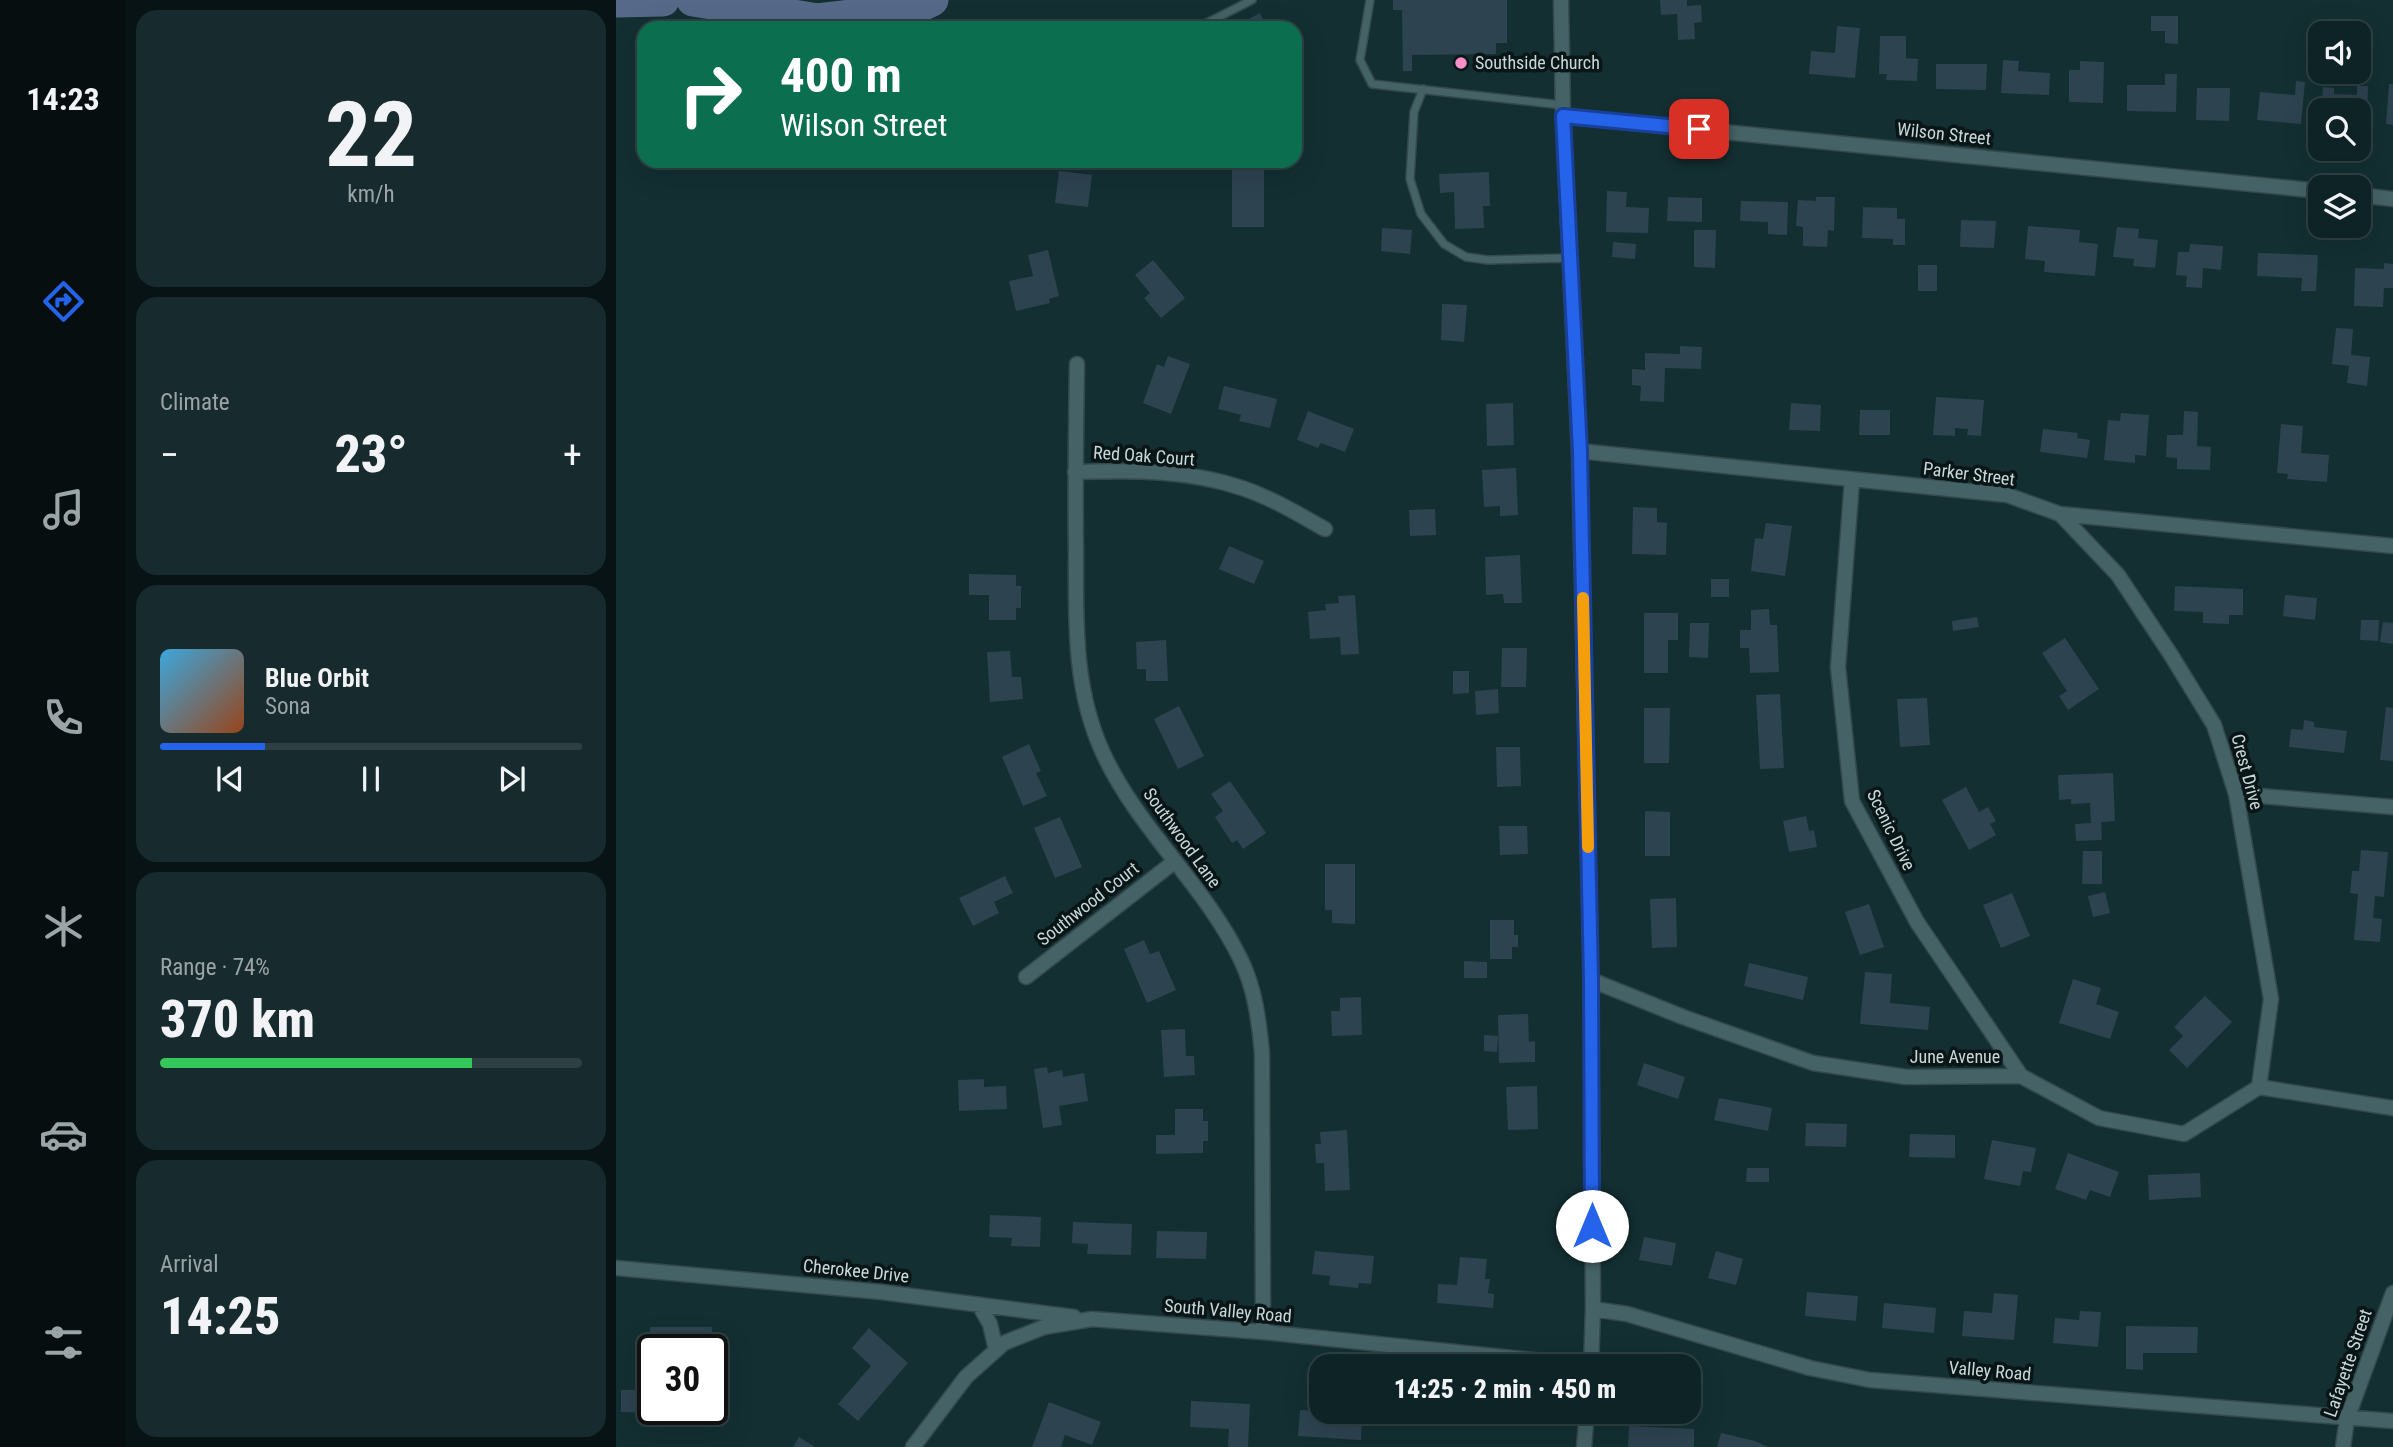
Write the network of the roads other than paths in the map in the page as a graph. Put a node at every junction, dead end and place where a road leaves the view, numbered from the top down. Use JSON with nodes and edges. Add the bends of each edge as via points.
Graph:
{"nodes":[{"id":1,"x":1252,"y":0,"type":"edge"},
{"id":2,"x":1370,"y":0,"type":"edge"},
{"id":3,"x":1561,"y":0,"type":"edge"},
{"id":4,"x":1211,"y":21,"type":"edge"},
{"id":5,"x":1423,"y":89,"type":"junction"},
{"id":6,"x":1563,"y":110,"type":"junction"},
{"id":7,"x":2308,"y":190,"type":"edge"},
{"id":8,"x":2371,"y":196,"type":"edge"},
{"id":9,"x":2393,"y":199,"type":"edge"},
{"id":10,"x":1570,"y":258,"type":"junction"},
{"id":11,"x":1077,"y":364,"type":"dead end"},
{"id":12,"x":1580,"y":451,"type":"junction"},
{"id":13,"x":1075,"y":472,"type":"junction"},
{"id":14,"x":1853,"y":480,"type":"junction"},
{"id":15,"x":2060,"y":514,"type":"junction"},
{"id":16,"x":1325,"y":529,"type":"dead end"},
{"id":17,"x":2393,"y":546,"type":"edge"},
{"id":18,"x":2236,"y":794,"type":"junction"},
{"id":19,"x":2393,"y":807,"type":"edge"},
{"id":20,"x":1174,"y":862,"type":"junction"},
{"id":21,"x":1026,"y":977,"type":"dead end"},
{"id":22,"x":1591,"y":980,"type":"junction"},
{"id":23,"x":2021,"y":1076,"type":"junction"},
{"id":24,"x":2259,"y":1087,"type":"junction"},
{"id":25,"x":2393,"y":1108,"type":"edge"},
{"id":26,"x":616,"y":1268,"type":"edge"},
{"id":27,"x":2393,"y":1293,"type":"edge"},
{"id":28,"x":979,"y":1305,"type":"junction"},
{"id":29,"x":1593,"y":1309,"type":"junction"},
{"id":30,"x":1092,"y":1319,"type":"junction"},
{"id":31,"x":1263,"y":1332,"type":"junction"},
{"id":32,"x":996,"y":1350,"type":"junction"},
{"id":33,"x":1475,"y":1354,"type":"edge"},
{"id":34,"x":1591,"y":1354,"type":"edge"},
{"id":35,"x":2347,"y":1419,"type":"junction"},
{"id":36,"x":2393,"y":1421,"type":"edge"},
{"id":37,"x":1586,"y":1424,"type":"edge"},
{"id":38,"x":913,"y":1447,"type":"edge"},
{"id":39,"x":1584,"y":1447,"type":"edge"},
{"id":40,"x":2343,"y":1447,"type":"edge"}],
"edges":[{"from":1,"to":4,"type":"lane"},
{"from":2,"to":5,"type":"lane","via":[[1360,60],[1372,84]]},
{"from":3,"to":6,"type":"street"},
{"from":5,"to":6,"type":"lane"},
{"from":5,"to":10,"type":"lane","via":[[1414,112],[1410,179],[1421,215],[1444,244],[1466,257],[1488,260]]},
{"from":6,"to":7,"type":"street","name":"Wilson Street"},
{"from":6,"to":10,"type":"street"},
{"from":8,"to":9,"type":"street"},
{"from":10,"to":12,"type":"street"},
{"from":11,"to":13,"type":"street","name":"Southwood Lane"},
{"from":12,"to":14,"type":"street","name":"Parker Street"},
{"from":12,"to":22,"type":"street"},
{"from":13,"to":16,"type":"street","name":"Red Oak Court","via":[[1183,474],[1272,500]]},
{"from":13,"to":20,"type":"street","name":"Southwood Lane","via":[[1076,633],[1083,702],[1103,753]]},
{"from":14,"to":15,"type":"street","name":"Parker Street","via":[[2007,495]]},
{"from":14,"to":23,"type":"street","name":"Scenic Drive","via":[[1838,667],[1852,801],[1917,922]]},
{"from":15,"to":17,"type":"street","name":"Parker Street"},
{"from":15,"to":18,"type":"street","name":"Crest Drive","via":[[2118,575],[2171,655],[2214,724]]},
{"from":18,"to":19,"type":"street"},
{"from":18,"to":24,"type":"street","name":"Crest Drive","via":[[2271,999]]},
{"from":20,"to":21,"type":"street","name":"Southwood Court"},
{"from":20,"to":31,"type":"street","name":"Southwood Lane","via":[[1242,961],[1257,1008],[1262,1053]]},
{"from":22,"to":23,"type":"street","name":"June Avenue","via":[[1813,1063],[1906,1077]]},
{"from":22,"to":29,"type":"street"},
{"from":23,"to":24,"type":"street","name":"June Avenue","via":[[2099,1118],[2185,1134]]},
{"from":24,"to":25,"type":"street"},
{"from":26,"to":28,"type":"street","name":"Cherokee Drive"},
{"from":27,"to":35,"type":"street","name":"Lafayette Street"},
{"from":28,"to":30,"type":"street","name":"Cherokee Drive"},
{"from":28,"to":32,"type":"street","via":[[990,1324]]},
{"from":29,"to":34,"type":"street"},
{"from":29,"to":35,"type":"street","name":"Valley Road","via":[[1627,1314],[1810,1368],[1870,1380]]},
{"from":30,"to":31,"type":"street","name":"South Valley Road"},
{"from":30,"to":32,"type":"street","name":"South Valley Road","via":[[1044,1327]]},
{"from":31,"to":33,"type":"street","name":"South Valley Road"},
{"from":32,"to":38,"type":"street","name":"South Valley Road","via":[[966,1377]]},
{"from":35,"to":36,"type":"street","name":"Valley Road"},
{"from":35,"to":40,"type":"street","name":"Lafayette Street"},
{"from":37,"to":39,"type":"street"}]}
